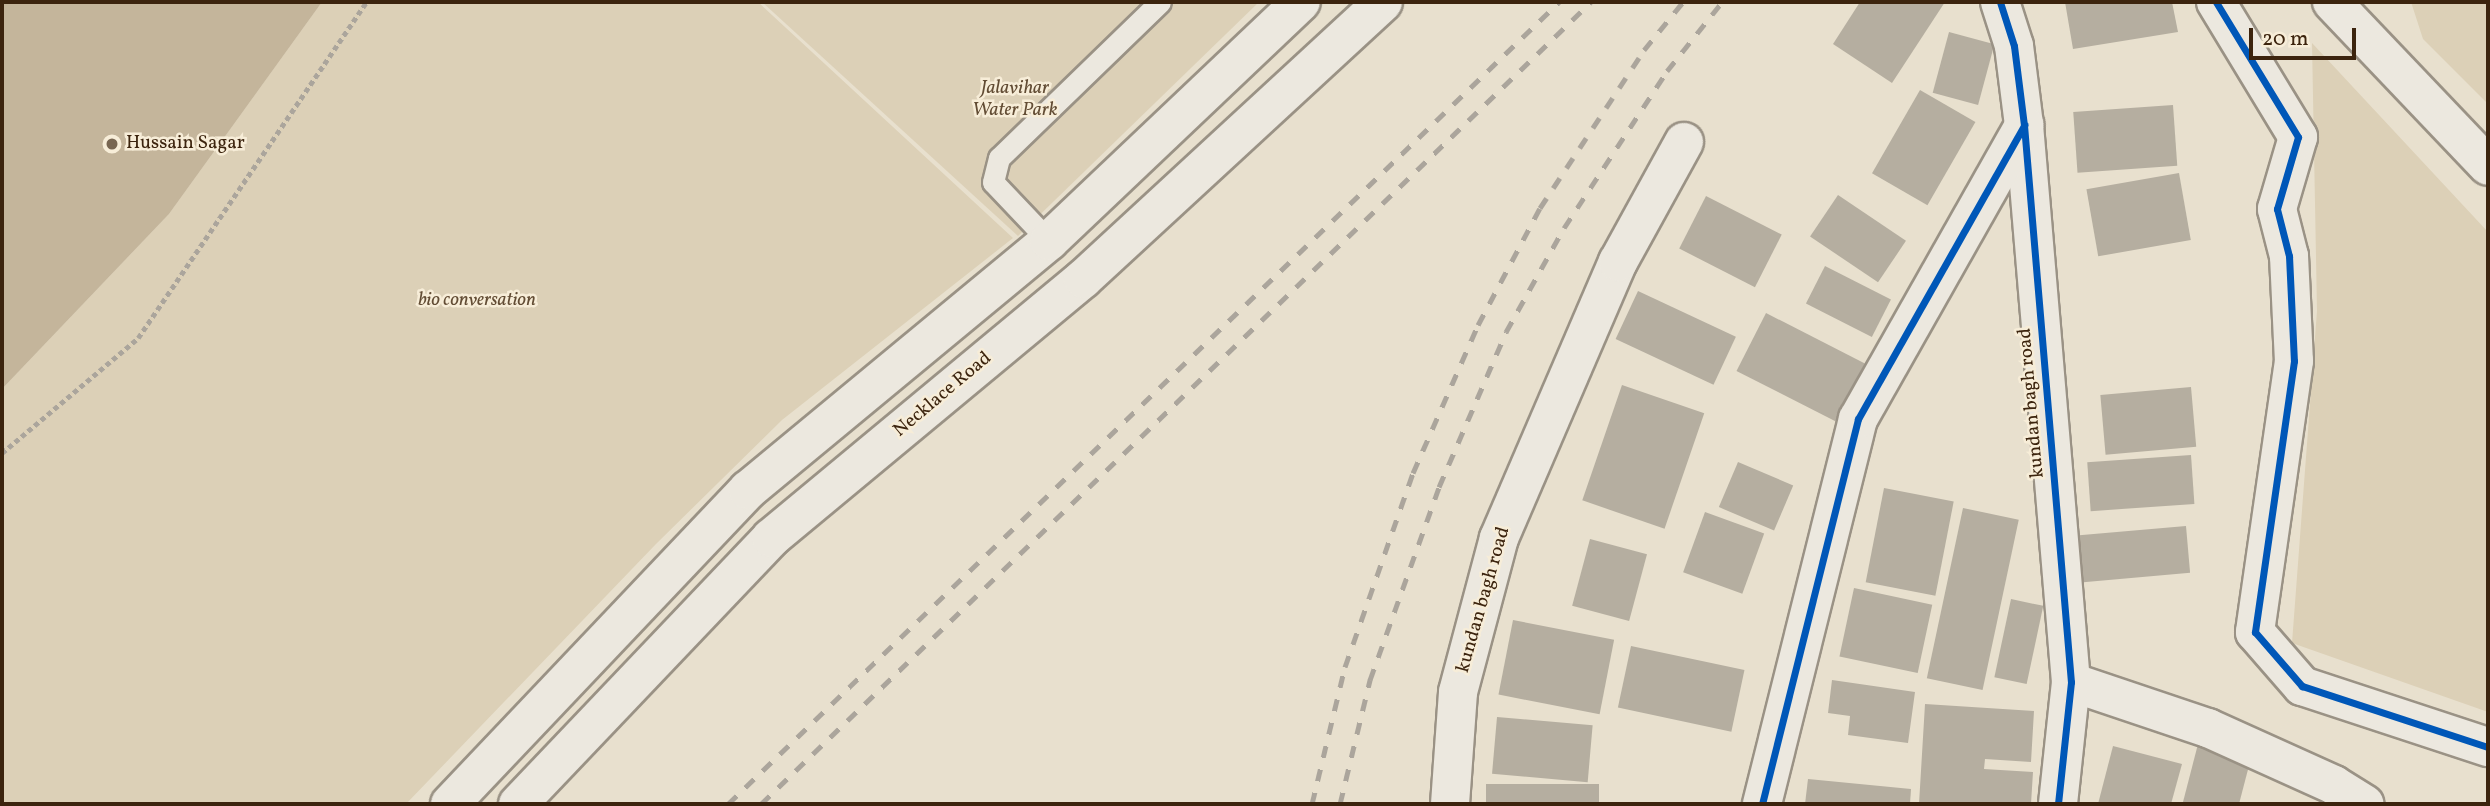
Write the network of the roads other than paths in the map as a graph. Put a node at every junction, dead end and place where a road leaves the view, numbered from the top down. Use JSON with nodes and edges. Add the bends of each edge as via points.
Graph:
{"nodes":[{"id":1,"x":1160,"y":2,"type":"edge"},
{"id":2,"x":1301,"y":2,"type":"edge"},
{"id":3,"x":1383,"y":2,"type":"edge"},
{"id":4,"x":2000,"y":2,"type":"edge"},
{"id":5,"x":2216,"y":2,"type":"edge"},
{"id":6,"x":2332,"y":2,"type":"edge"},
{"id":7,"x":2024,"y":125,"type":"junction"},
{"id":8,"x":1684,"y":142,"type":"dead end"},
{"id":9,"x":2488,"y":166,"type":"edge"},
{"id":10,"x":1049,"y":241,"type":"junction"},
{"id":11,"x":2071,"y":682,"type":"junction"},
{"id":12,"x":2488,"y":747,"type":"edge"},
{"id":13,"x":450,"y":804,"type":"edge"},
{"id":14,"x":518,"y":804,"type":"edge"},
{"id":15,"x":1450,"y":804,"type":"edge"},
{"id":16,"x":1762,"y":804,"type":"edge"},
{"id":17,"x":2058,"y":804,"type":"edge"},
{"id":18,"x":2364,"y":804,"type":"edge"}],
"edges":[{"from":1,"to":10,"type":"lane","via":[[999,158],[993,182]]},
{"from":2,"to":10,"type":"street"},
{"from":3,"to":14,"type":"street","name":"Necklace Road","via":[[1083,279],[771,538]]},
{"from":4,"to":7,"type":"street","name":"kundan bagh road","via":[[2014,46]]},
{"from":5,"to":12,"type":"street","via":[[2298,137],[2277,209],[2289,256],[2294,361],[2255,632],[2302,686]]},
{"from":6,"to":9,"type":"street"},
{"from":7,"to":11,"type":"street","name":"kundan bagh road"},
{"from":7,"to":16,"type":"street","via":[[1858,419]]},
{"from":8,"to":15,"type":"street","name":"kundan bagh road","via":[[1618,262],[1499,538],[1458,692]]},
{"from":10,"to":13,"type":"street","via":[[748,490]]},
{"from":11,"to":17,"type":"street","name":"kundan bagh road"},
{"from":11,"to":18,"type":"street","via":[[2208,728],[2334,785]]}]}
